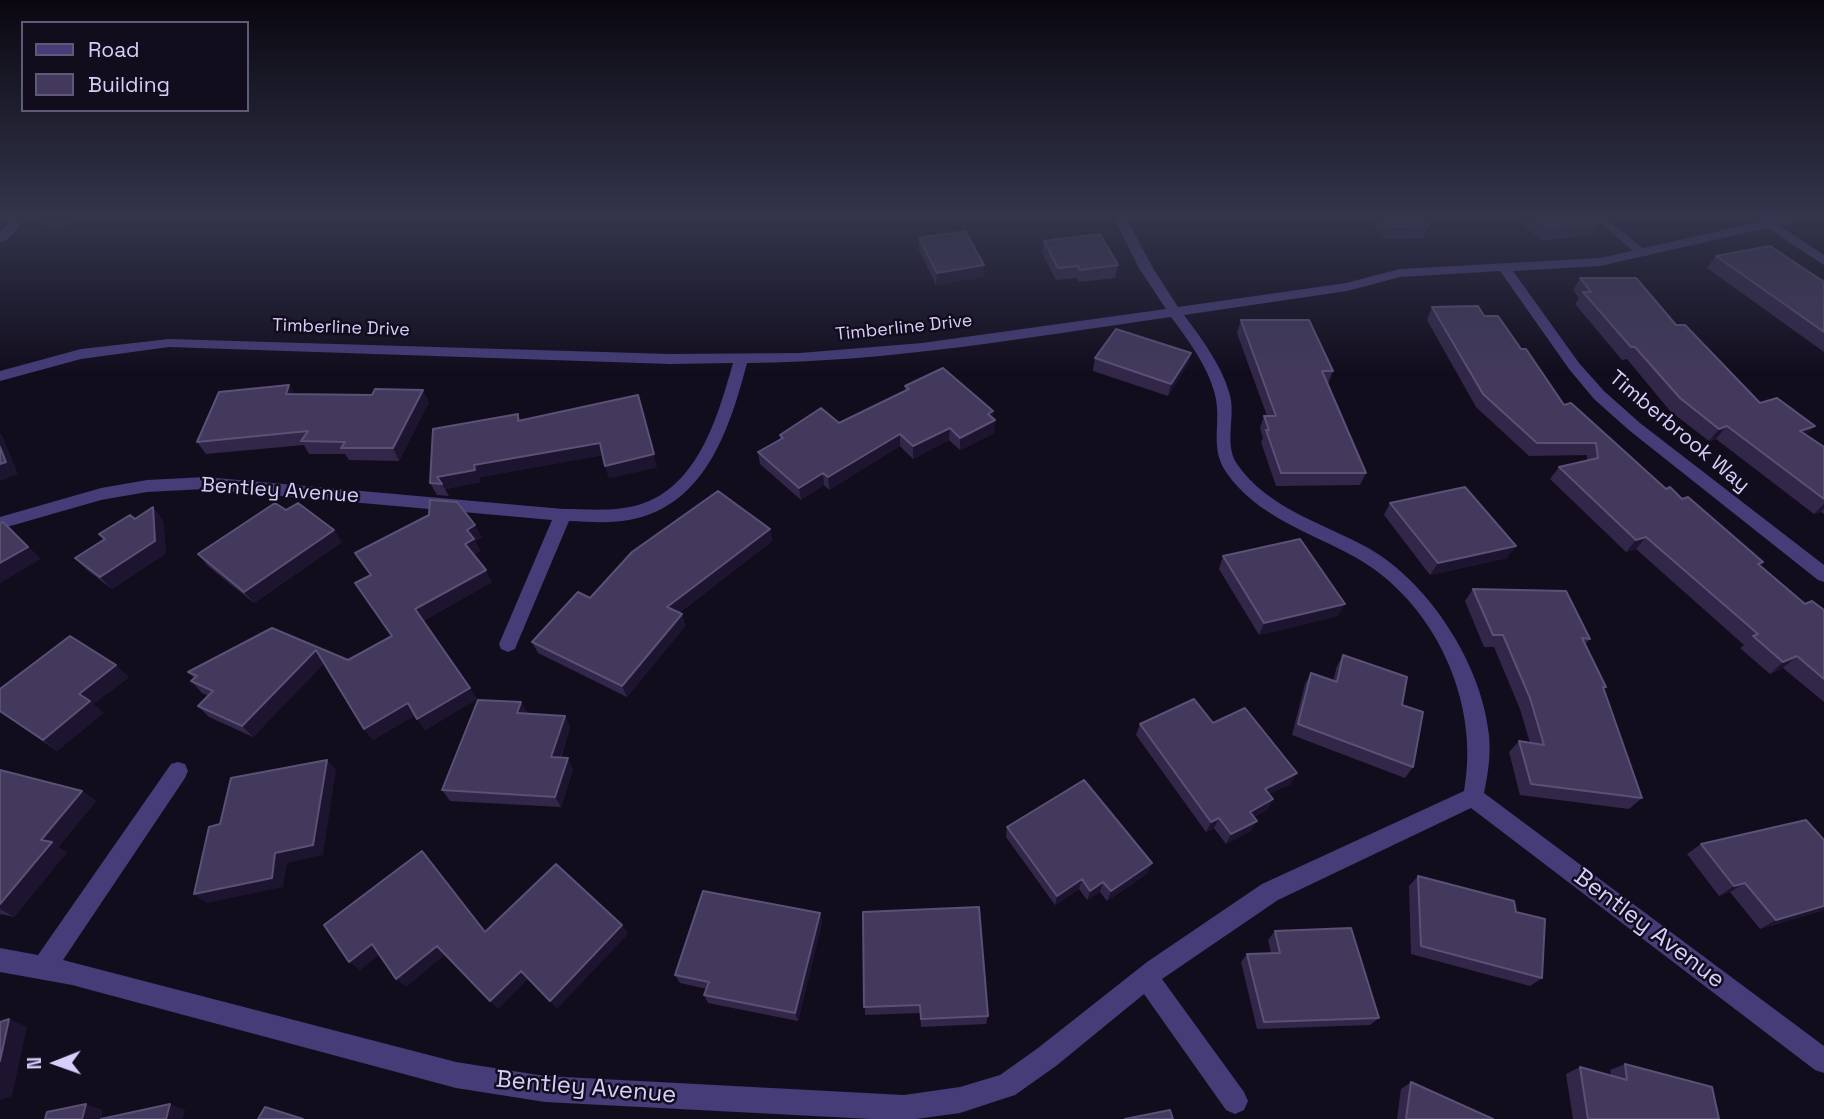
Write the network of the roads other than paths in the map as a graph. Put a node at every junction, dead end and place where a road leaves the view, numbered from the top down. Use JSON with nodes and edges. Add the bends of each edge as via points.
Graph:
{"nodes":[{"id":1,"x":1147,"y":270,"type":"edge"},
{"id":2,"x":1448,"y":270,"type":"edge"},
{"id":3,"x":1506,"y":270,"type":"edge"},
{"id":4,"x":1176,"y":312,"type":"junction"},
{"id":5,"x":741,"y":359,"type":"junction"},
{"id":6,"x":0,"y":376,"type":"edge"},
{"id":7,"x":564,"y":515,"type":"junction"},
{"id":8,"x":0,"y":523,"type":"edge"},
{"id":9,"x":1824,"y":575,"type":"edge"},
{"id":10,"x":508,"y":644,"type":"dead end"},
{"id":11,"x":178,"y":771,"type":"dead end"},
{"id":12,"x":1473,"y":797,"type":"junction"},
{"id":13,"x":0,"y":960,"type":"edge"},
{"id":14,"x":45,"y":967,"type":"junction"},
{"id":15,"x":1147,"y":978,"type":"junction"},
{"id":16,"x":1824,"y":1061,"type":"edge"},
{"id":17,"x":1236,"y":1101,"type":"dead end"}],
"edges":[{"from":1,"to":4,"type":"street"},
{"from":2,"to":4,"type":"street","name":"Timberline Drive","via":[[1399,273],[1348,287]]},
{"from":3,"to":9,"type":"street","name":"Timberbrook Way","via":[[1599,395]]},
{"from":4,"to":5,"type":"street","name":"Timberline Drive","via":[[922,348]]},
{"from":4,"to":12,"type":"street","via":[[1217,378],[1224,400],[1222,445],[1231,468],[1286,516],[1378,563],[1412,591],[1437,626],[1477,724],[1480,764]]},
{"from":5,"to":6,"type":"street","name":"Timberline Drive","via":[[169,343],[81,354]]},
{"from":5,"to":7,"type":"street","name":"Bentley Avenue","via":[[715,440],[679,490],[648,509]]},
{"from":7,"to":8,"type":"street","name":"Bentley Avenue","via":[[205,483],[147,485]]},
{"from":7,"to":10,"type":"street"},
{"from":11,"to":14,"type":"street"},
{"from":12,"to":15,"type":"street","name":"Bentley Avenue","via":[[1270,892]]},
{"from":12,"to":16,"type":"street","name":"Bentley Avenue"},
{"from":13,"to":14,"type":"street","name":"Bentley Avenue"},
{"from":14,"to":15,"type":"street","name":"Bentley Avenue","via":[[469,1077],[545,1089],[904,1108],[960,1100],[1006,1086]]},
{"from":15,"to":17,"type":"street"}]}
